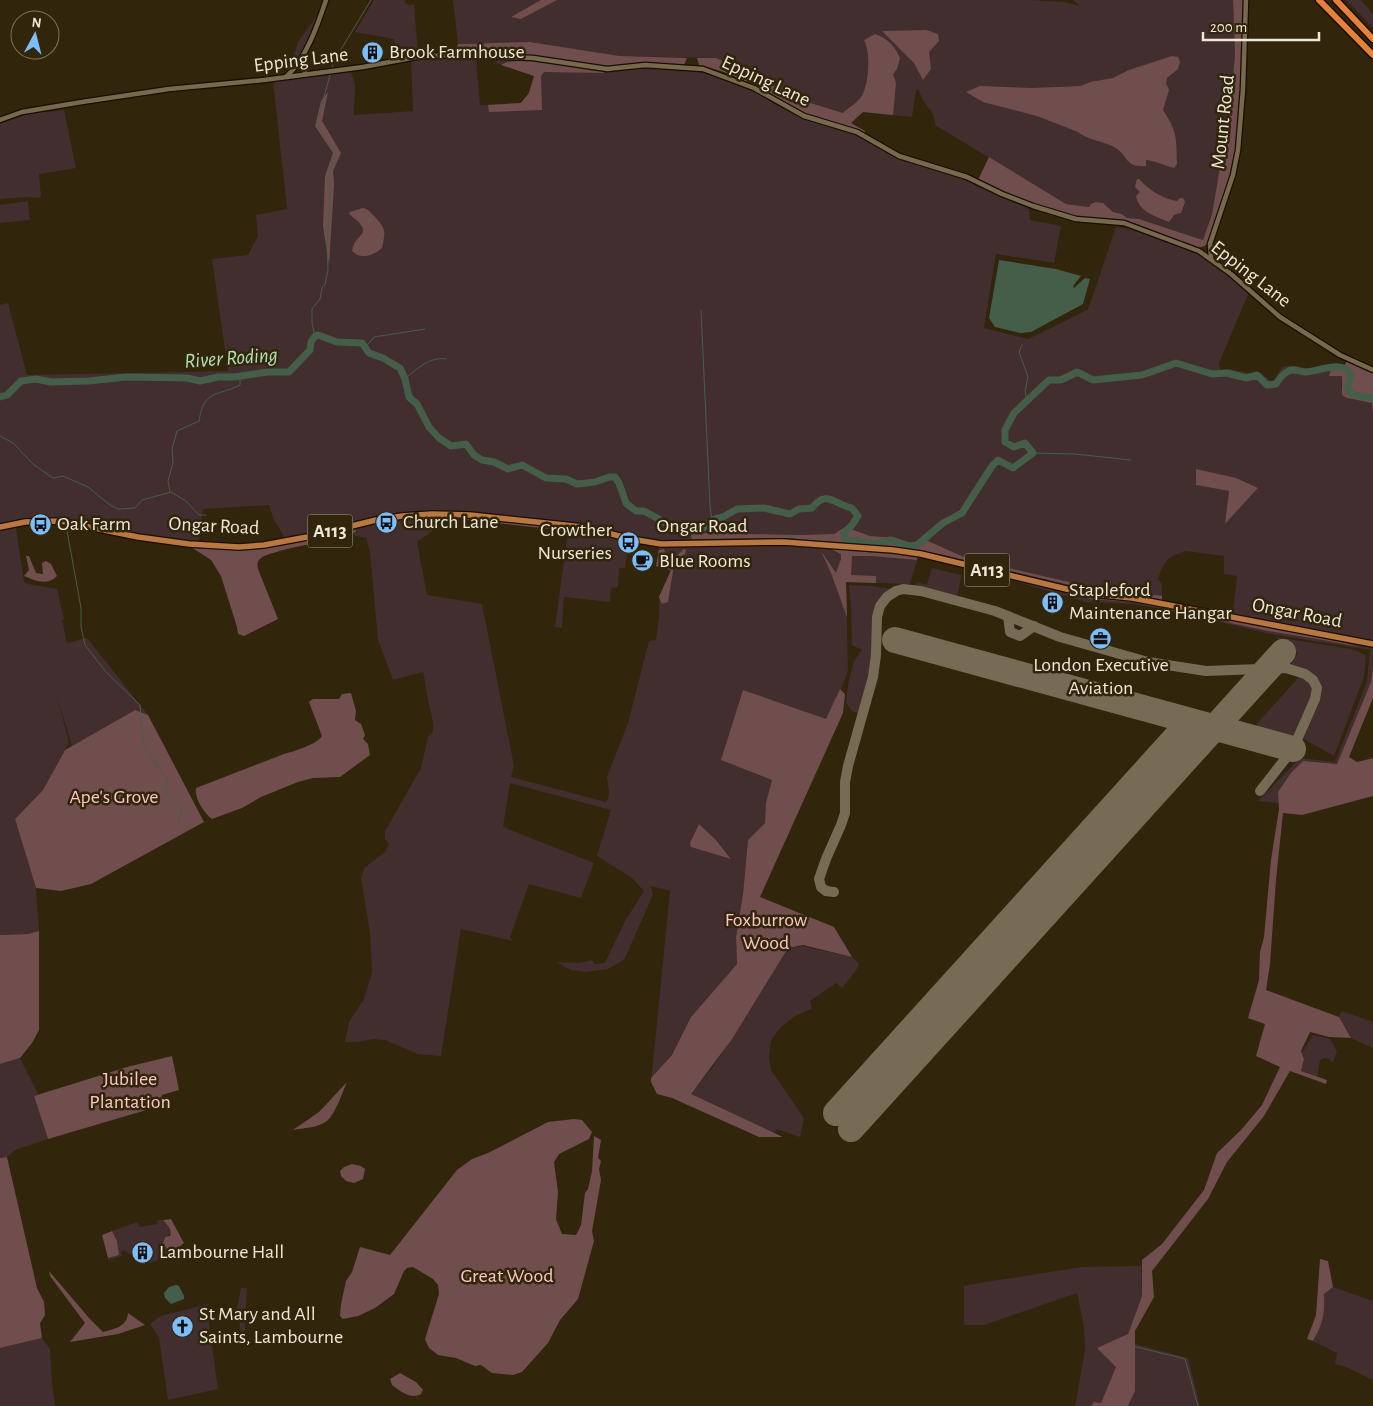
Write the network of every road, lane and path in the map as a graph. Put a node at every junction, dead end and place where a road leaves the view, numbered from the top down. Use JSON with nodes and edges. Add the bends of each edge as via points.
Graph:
{"nodes":[{"id":1,"x":326,"y":0,"type":"edge"},
{"id":2,"x":1246,"y":0,"type":"edge"},
{"id":3,"x":1319,"y":0,"type":"edge"},
{"id":4,"x":1336,"y":0,"type":"edge"},
{"id":5,"x":1373,"y":39,"type":"edge"},
{"id":6,"x":1373,"y":55,"type":"edge"},
{"id":7,"x":300,"y":61,"type":"junction"},
{"id":8,"x":306,"y":74,"type":"junction"},
{"id":9,"x":286,"y":76,"type":"junction"},
{"id":10,"x":0,"y":120,"type":"edge"},
{"id":11,"x":1210,"y":244,"type":"junction"},
{"id":12,"x":1199,"y":251,"type":"junction"},
{"id":13,"x":1210,"y":258,"type":"junction"},
{"id":14,"x":1373,"y":370,"type":"edge"},
{"id":15,"x":0,"y":527,"type":"edge"},
{"id":16,"x":1373,"y":644,"type":"edge"}],
"edges":[{"from":1,"to":7,"type":"street"},
{"from":2,"to":11,"type":"street","name":"Mount Road","via":[[1238,150],[1234,175]]},
{"from":3,"to":6,"type":"highway"},
{"from":4,"to":5,"type":"highway"},
{"from":7,"to":8,"type":"street"},
{"from":7,"to":9,"type":"street"},
{"from":8,"to":9,"type":"street","name":"Epping Lane"},
{"from":8,"to":12,"type":"street","name":"Epping Lane","via":[[422,56],[458,55],[533,58],[603,68],[644,65],[703,69],[747,84],[804,116],[857,132],[899,156],[967,176],[1028,204],[1076,219],[1124,223]]},
{"from":9,"to":10,"type":"street","name":"Epping Lane","via":[[82,102],[22,112]]},
{"from":11,"to":12,"type":"street"},
{"from":11,"to":13,"type":"street","name":"Mount Road"},
{"from":12,"to":13,"type":"street","name":"Epping Lane"},
{"from":13,"to":14,"type":"street","name":"Epping Lane","via":[[1280,317],[1340,355]]},
{"from":15,"to":16,"type":"main road","name":"Ongar Road","number":"A113","via":[[60,520],[189,544],[239,547],[307,537],[376,520],[432,514],[584,527],[661,544],[784,542],[893,550],[1084,593],[1132,598]]}]}
